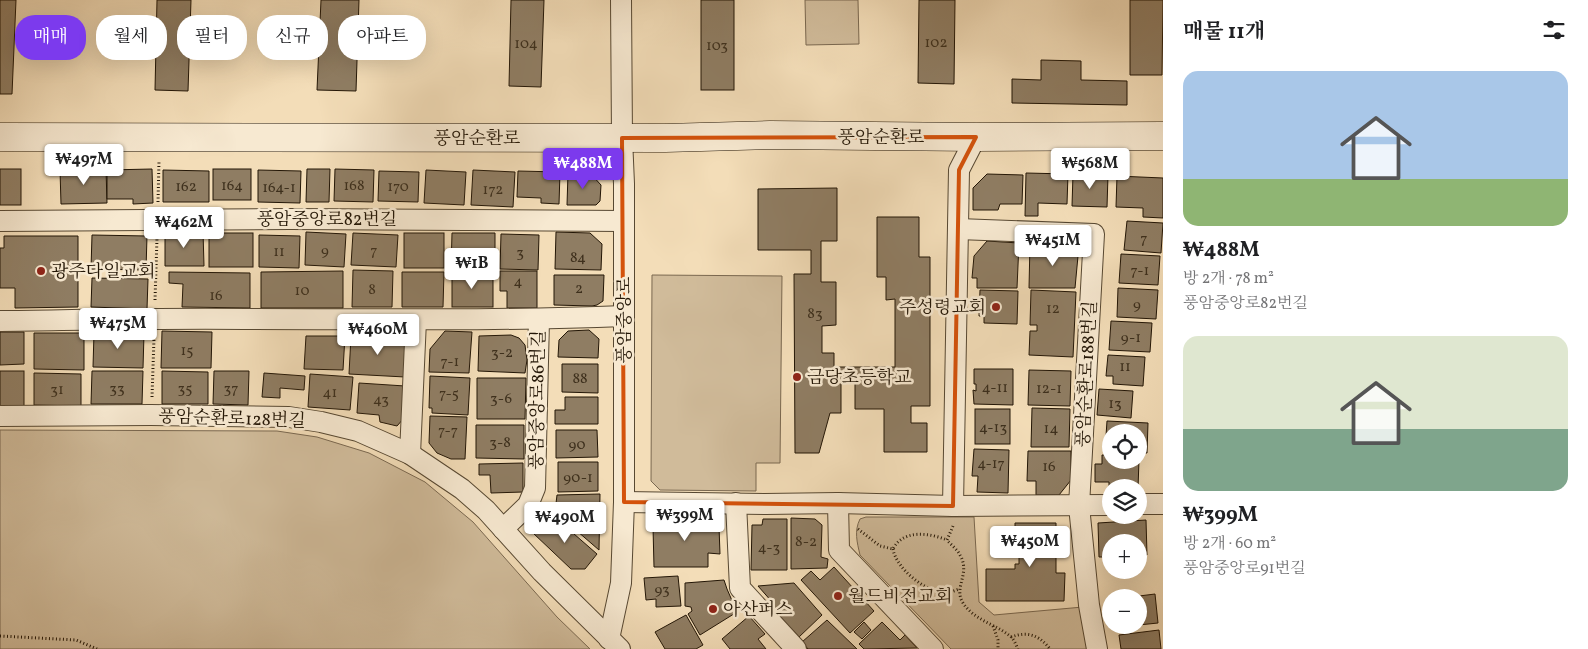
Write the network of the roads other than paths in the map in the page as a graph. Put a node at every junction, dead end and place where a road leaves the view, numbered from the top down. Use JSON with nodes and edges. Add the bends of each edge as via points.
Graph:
{"nodes":[{"id":1,"x":621,"y":0,"type":"edge"},
{"id":2,"x":1163,"y":136,"type":"edge"},
{"id":3,"x":0,"y":137,"type":"edge"},
{"id":4,"x":976,"y":137,"type":"junction"},
{"id":5,"x":622,"y":138,"type":"junction"},
{"id":6,"x":0,"y":221,"type":"edge"},
{"id":7,"x":624,"y":221,"type":"junction"},
{"id":8,"x":958,"y":229,"type":"junction"},
{"id":9,"x":624,"y":316,"type":"junction"},
{"id":10,"x":539,"y":319,"type":"junction"},
{"id":11,"x":416,"y":320,"type":"junction"},
{"id":12,"x":0,"y":321,"type":"edge"},
{"id":13,"x":0,"y":416,"type":"edge"},
{"id":14,"x":410,"y":454,"type":"junction"},
{"id":15,"x":624,"y":502,"type":"junction"},
{"id":16,"x":736,"y":503,"type":"junction"},
{"id":17,"x":838,"y":503,"type":"junction"},
{"id":18,"x":1147,"y":504,"type":"edge"},
{"id":19,"x":1163,"y":504,"type":"edge"},
{"id":20,"x":1102,"y":505,"type":"edge"},
{"id":21,"x":1079,"y":506,"type":"junction"},
{"id":22,"x":953,"y":514,"type":"junction"},
{"id":23,"x":503,"y":530,"type":"junction"},
{"id":24,"x":614,"y":644,"type":"edge"},
{"id":25,"x":796,"y":649,"type":"edge"},
{"id":26,"x":933,"y":649,"type":"edge"},
{"id":27,"x":1097,"y":649,"type":"edge"}],
"edges":[{"from":1,"to":5,"type":"street","name":"풍암중앙로"},
{"from":2,"to":4,"type":"street","name":"풍암순환로"},
{"from":3,"to":5,"type":"street","name":"풍암순환로"},
{"from":4,"to":5,"type":"street","name":"풍암순환로"},
{"from":4,"to":8,"type":"street","via":[[959,170]]},
{"from":5,"to":7,"type":"street","name":"풍암중앙로"},
{"from":6,"to":7,"type":"street","name":"풍암중앙로82번길"},
{"from":7,"to":9,"type":"street","name":"풍암중앙로"},
{"from":8,"to":21,"type":"street","name":"풍암순환로188번길","via":[[1094,234]]},
{"from":8,"to":22,"type":"street"},
{"from":9,"to":10,"type":"street","name":"풍암중앙로86번길"},
{"from":9,"to":15,"type":"street","name":"풍암중앙로"},
{"from":10,"to":11,"type":"street","name":"풍암중앙로86번길"},
{"from":10,"to":23,"type":"street","name":"풍암중앙로86번길","via":[[535,488],[528,505]]},
{"from":11,"to":12,"type":"street","name":"풍암중앙로86번길"},
{"from":11,"to":14,"type":"street"},
{"from":13,"to":14,"type":"street","name":"풍암순환로128번길","via":[[289,417],[358,431]]},
{"from":14,"to":23,"type":"street","name":"풍암순환로128번길","via":[[462,489]]},
{"from":15,"to":16,"type":"street"},
{"from":15,"to":24,"type":"street","name":"풍암중앙로","via":[[622,584]]},
{"from":16,"to":17,"type":"street"},
{"from":16,"to":25,"type":"street","via":[[740,588]]},
{"from":17,"to":22,"type":"street"},
{"from":17,"to":26,"type":"street","via":[[839,550]]},
{"from":18,"to":19,"type":"street"},
{"from":20,"to":21,"type":"street"},
{"from":21,"to":22,"type":"street"},
{"from":21,"to":27,"type":"street","name":"풍암순환로188번길"},
{"from":23,"to":24,"type":"street","name":"풍암순환로128번길"}]}
